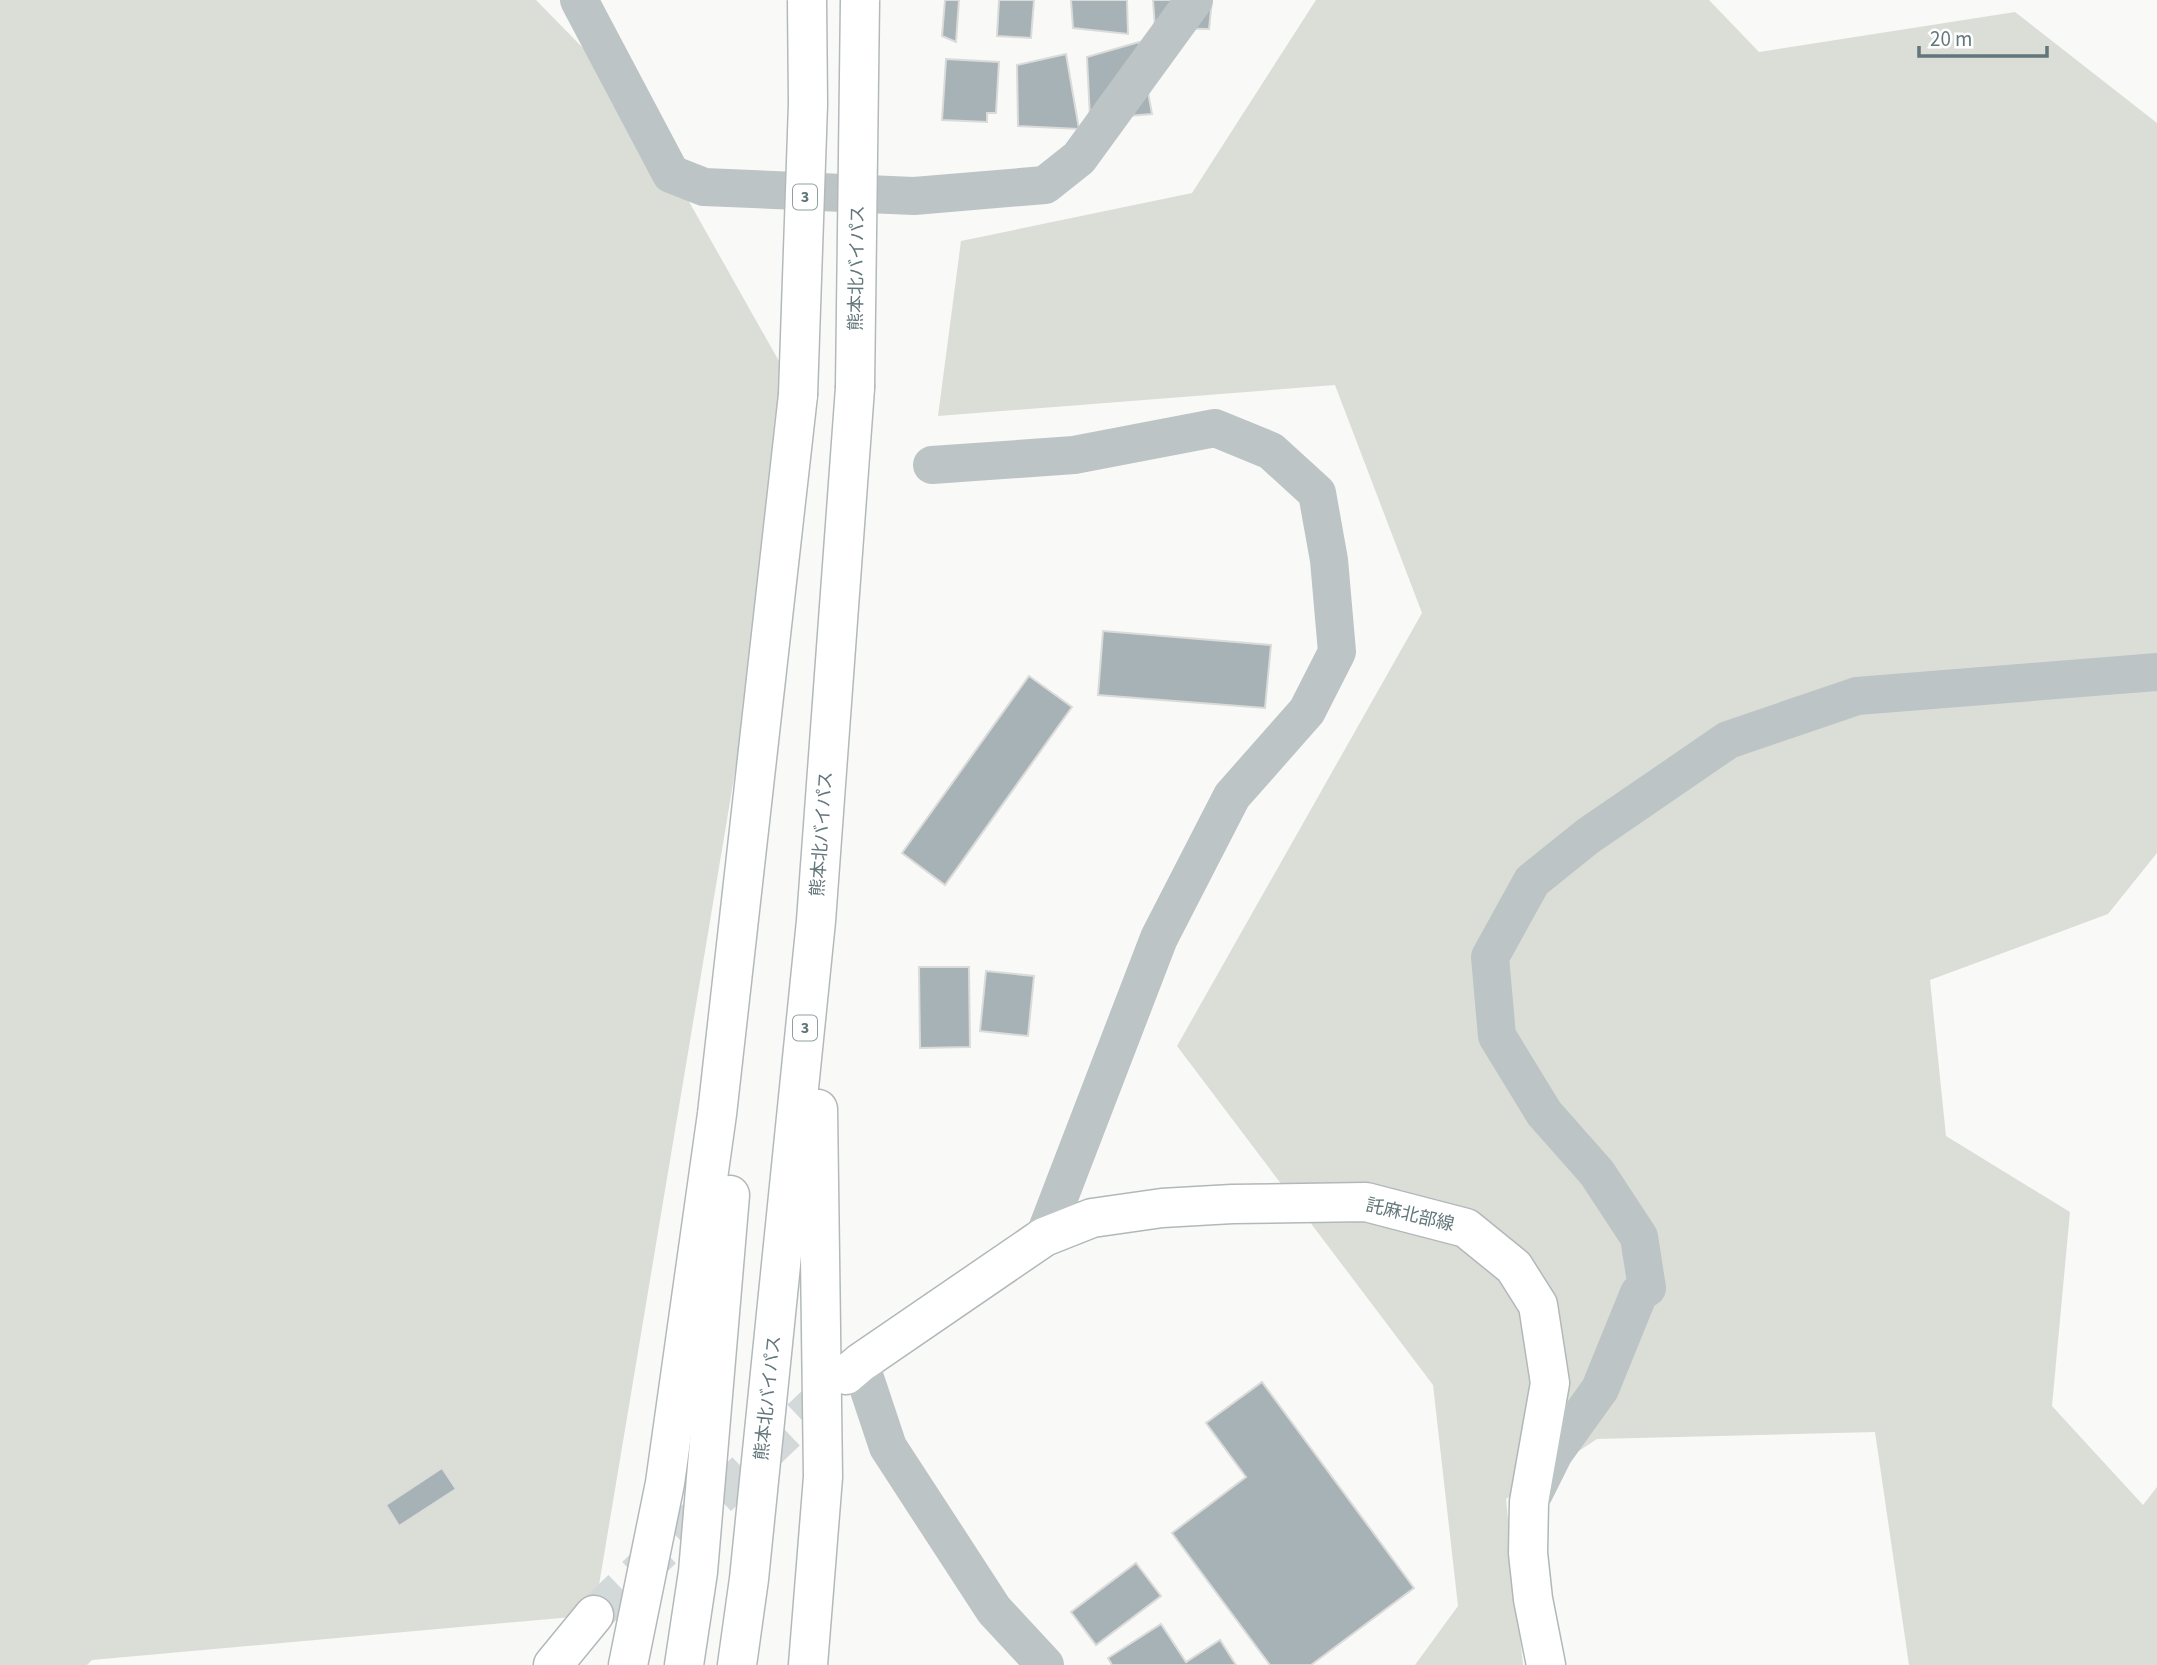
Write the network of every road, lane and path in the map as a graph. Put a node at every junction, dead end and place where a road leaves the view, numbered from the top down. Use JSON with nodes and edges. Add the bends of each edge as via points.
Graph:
{"nodes":[{"id":1,"x":579,"y":0,"type":"edge"},
{"id":2,"x":807,"y":0,"type":"edge"},
{"id":3,"x":860,"y":0,"type":"edge"},
{"id":4,"x":1194,"y":0,"type":"edge"},
{"id":5,"x":798,"y":395,"type":"junction"},
{"id":6,"x":932,"y":465,"type":"dead end"},
{"id":7,"x":2157,"y":672,"type":"edge"},
{"id":8,"x":816,"y":921,"type":"junction"},
{"id":9,"x":1044,"y":1237,"type":"junction"},
{"id":10,"x":853,"y":1369,"type":"joint"},
{"id":11,"x":1529,"y":1502,"type":"junction"},
{"id":12,"x":594,"y":1615,"type":"tunnel mouth"},
{"id":13,"x":553,"y":1665,"type":"edge"},
{"id":14,"x":628,"y":1665,"type":"edge"},
{"id":15,"x":684,"y":1665,"type":"edge"},
{"id":16,"x":737,"y":1665,"type":"edge"},
{"id":17,"x":808,"y":1665,"type":"edge"},
{"id":18,"x":1045,"y":1665,"type":"edge"},
{"id":19,"x":1546,"y":1665,"type":"edge"}],
"edges":[{"from":1,"to":4,"type":"street","via":[[671,174],[704,187],[914,196],[1045,185],[1079,158]]},
{"from":2,"to":5,"type":"main road","number":"3","bridge":true},
{"from":3,"to":8,"type":"main road","name":"熊本北バイパス","number":"3","bridge":true,"via":[[855,388]]},
{"from":5,"to":14,"type":"main road","via":[[717,1114],[665,1483]]},
{"from":5,"to":15,"type":"main road","number":"3","via":[[698,1572]]},
{"from":6,"to":9,"type":"street","via":[[1074,455],[1214,428],[1271,451],[1317,493],[1329,560],[1337,652],[1307,711],[1232,796],[1165,926]]},
{"from":7,"to":11,"type":"street","via":[[1857,696],[1728,740],[1588,836],[1532,881],[1490,957],[1497,1036],[1544,1113],[1597,1172],[1639,1237],[1647,1288],[1639,1293],[1600,1389],[1553,1453]]},
{"from":8,"to":16,"type":"main road","name":"熊本北バイパス","number":"3","via":[[750,1578]]},
{"from":8,"to":17,"type":"main road","via":[[822,1477]]},
{"from":9,"to":10,"type":"main road","name":"託麻北部線"},
{"from":9,"to":11,"type":"main road","name":"託麻北部線","via":[[1092,1218],[1232,1204],[1366,1202],[1466,1228],[1514,1267],[1538,1305],[1550,1383]]},
{"from":10,"to":18,"type":"street","via":[[888,1447],[994,1610]]},
{"from":11,"to":19,"type":"main road","name":"託麻北部線","via":[[1528,1553]]},
{"from":12,"to":13,"type":"main road"}]}
